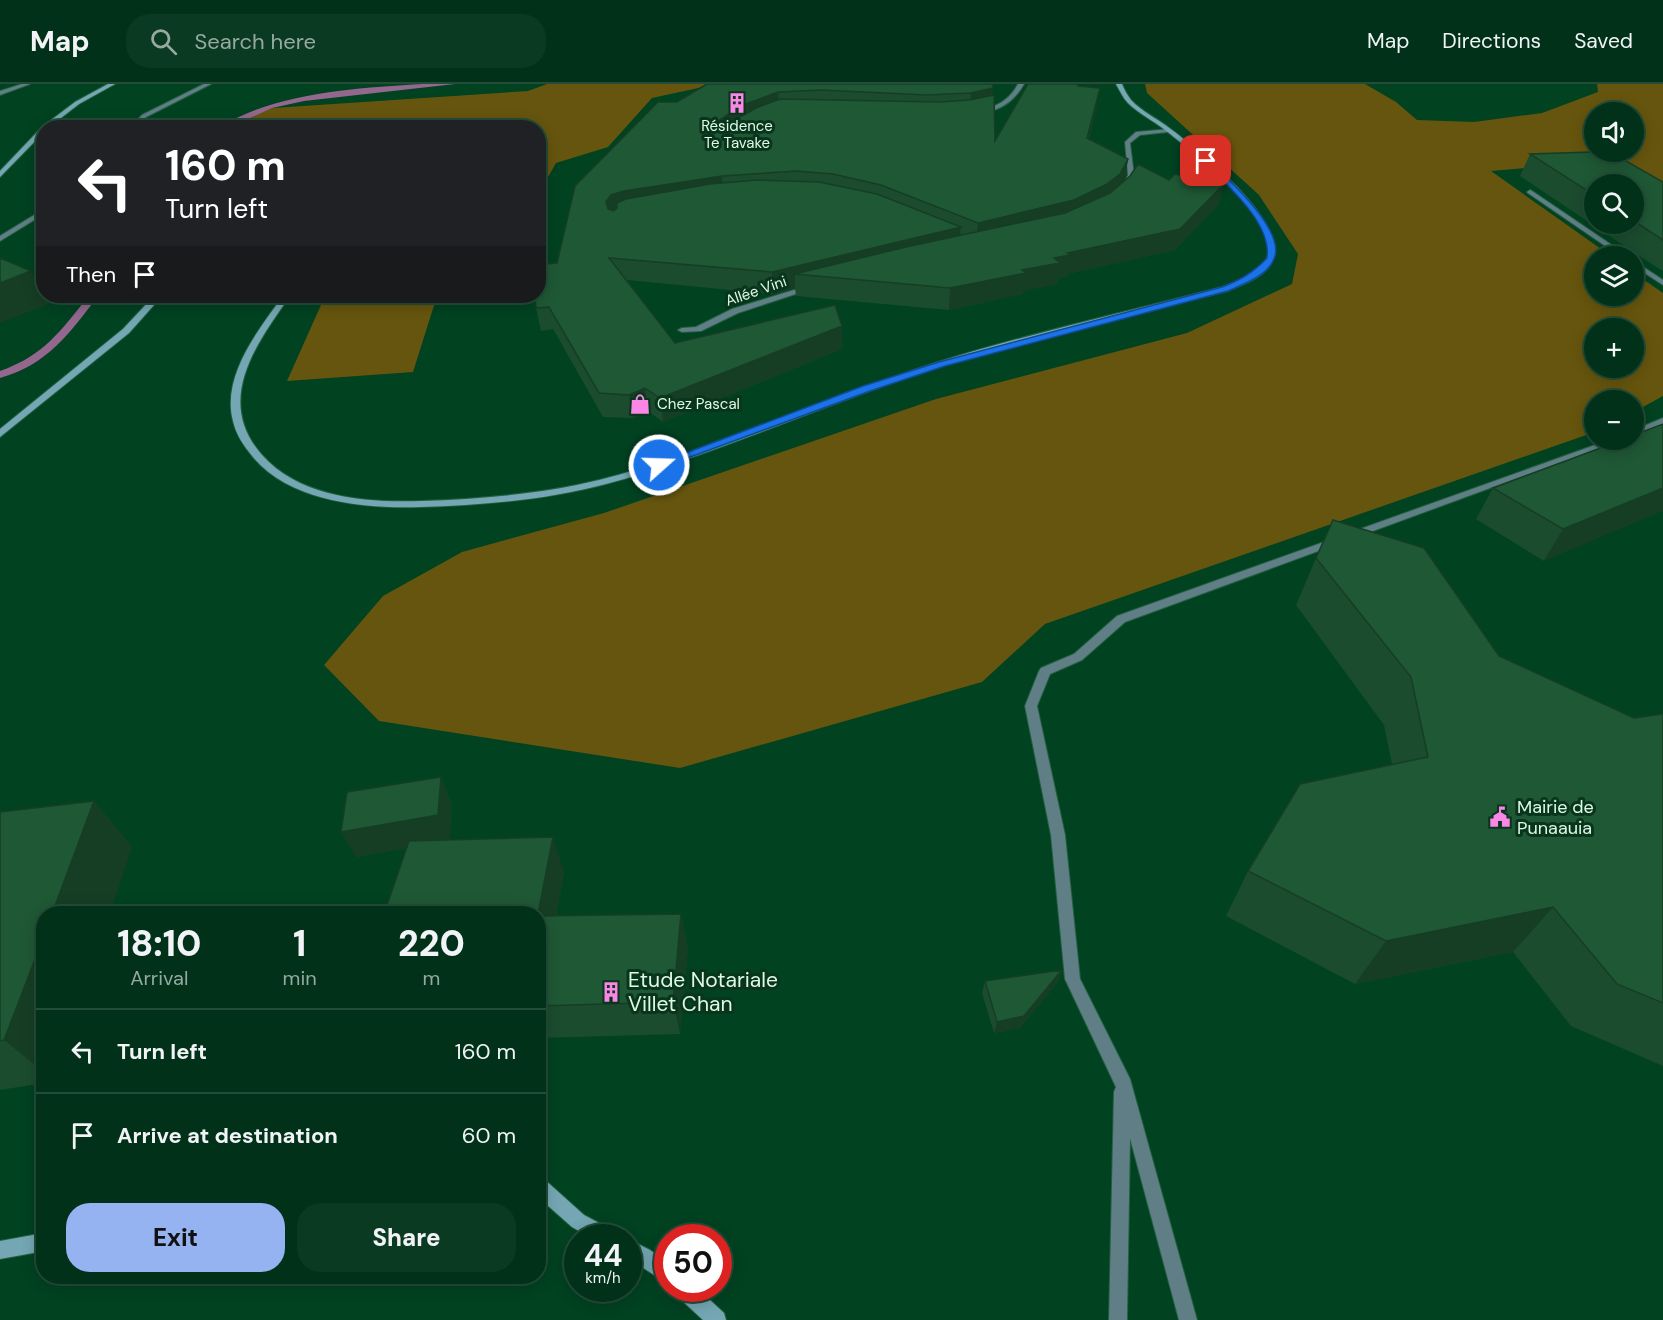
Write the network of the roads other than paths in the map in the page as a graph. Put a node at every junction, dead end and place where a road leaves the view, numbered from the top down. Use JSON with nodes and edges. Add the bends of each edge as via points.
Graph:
{"nodes":[{"id":1,"x":27,"y":84,"type":"edge"},
{"id":2,"x":112,"y":84,"type":"edge"},
{"id":3,"x":208,"y":84,"type":"edge"},
{"id":4,"x":1022,"y":84,"type":"edge"},
{"id":5,"x":1119,"y":84,"type":"edge"},
{"id":6,"x":0,"y":93,"type":"edge"},
{"id":7,"x":973,"y":113,"type":"edge"},
{"id":8,"x":55,"y":120,"type":"edge"},
{"id":9,"x":140,"y":120,"type":"edge"},
{"id":10,"x":1168,"y":130,"type":"junction"},
{"id":11,"x":36,"y":137,"type":"edge"},
{"id":12,"x":0,"y":175,"type":"edge"},
{"id":13,"x":1530,"y":192,"type":"dead end"},
{"id":14,"x":1120,"y":195,"type":"edge"},
{"id":15,"x":36,"y":216,"type":"edge"},
{"id":16,"x":0,"y":239,"type":"edge"},
{"id":17,"x":1609,"y":246,"type":"edge"},
{"id":18,"x":1644,"y":270,"type":"edge"},
{"id":19,"x":1663,"y":283,"type":"edge"},
{"id":20,"x":818,"y":285,"type":"edge"},
{"id":21,"x":152,"y":303,"type":"edge"},
{"id":22,"x":281,"y":303,"type":"edge"},
{"id":23,"x":682,"y":330,"type":"dead end"},
{"id":24,"x":1663,"y":421,"type":"edge"},
{"id":25,"x":1644,"y":429,"type":"edge"},
{"id":26,"x":0,"y":434,"type":"edge"},
{"id":27,"x":1588,"y":450,"type":"edge"},
{"id":28,"x":1122,"y":1079,"type":"junction"},
{"id":29,"x":546,"y":1192,"type":"edge"},
{"id":30,"x":584,"y":1224,"type":"edge"},
{"id":31,"x":36,"y":1243,"type":"edge"},
{"id":32,"x":0,"y":1250,"type":"edge"},
{"id":33,"x":698,"y":1302,"type":"edge"},
{"id":34,"x":717,"y":1320,"type":"edge"},
{"id":35,"x":1118,"y":1320,"type":"edge"},
{"id":36,"x":1188,"y":1320,"type":"edge"}],
"edges":[{"from":1,"to":6,"type":"street"},
{"from":2,"to":8,"type":"main road"},
{"from":3,"to":9,"type":"street"},
{"from":4,"to":7,"type":"street","via":[[1006,104]]},
{"from":5,"to":10,"type":"main road","via":[[1130,103]]},
{"from":10,"to":14,"type":"street","via":[[1138,134],[1127,143],[1131,175]]},
{"from":10,"to":22,"type":"main road","via":[[1231,184],[1268,234],[1271,258],[1244,282],[942,364],[659,465],[549,493],[484,502],[371,504],[317,493],[279,474],[244,438],[234,409],[244,363]]},
{"from":11,"to":12,"type":"main road"},
{"from":13,"to":17,"type":"street"},
{"from":15,"to":16,"type":"street"},
{"from":18,"to":19,"type":"street"},
{"from":20,"to":23,"type":"street","name":"Allée Vini","via":[[735,311],[698,329]]},
{"from":21,"to":26,"type":"main road","via":[[126,331]]},
{"from":24,"to":25,"type":"street"},
{"from":27,"to":28,"type":"street","via":[[1121,619],[1077,657],[1046,671],[1031,706],[1059,835],[1073,979]]},
{"from":28,"to":35,"type":"street"},
{"from":28,"to":36,"type":"street"},
{"from":29,"to":30,"type":"main road"},
{"from":31,"to":32,"type":"main road"},
{"from":33,"to":34,"type":"main road"}]}
